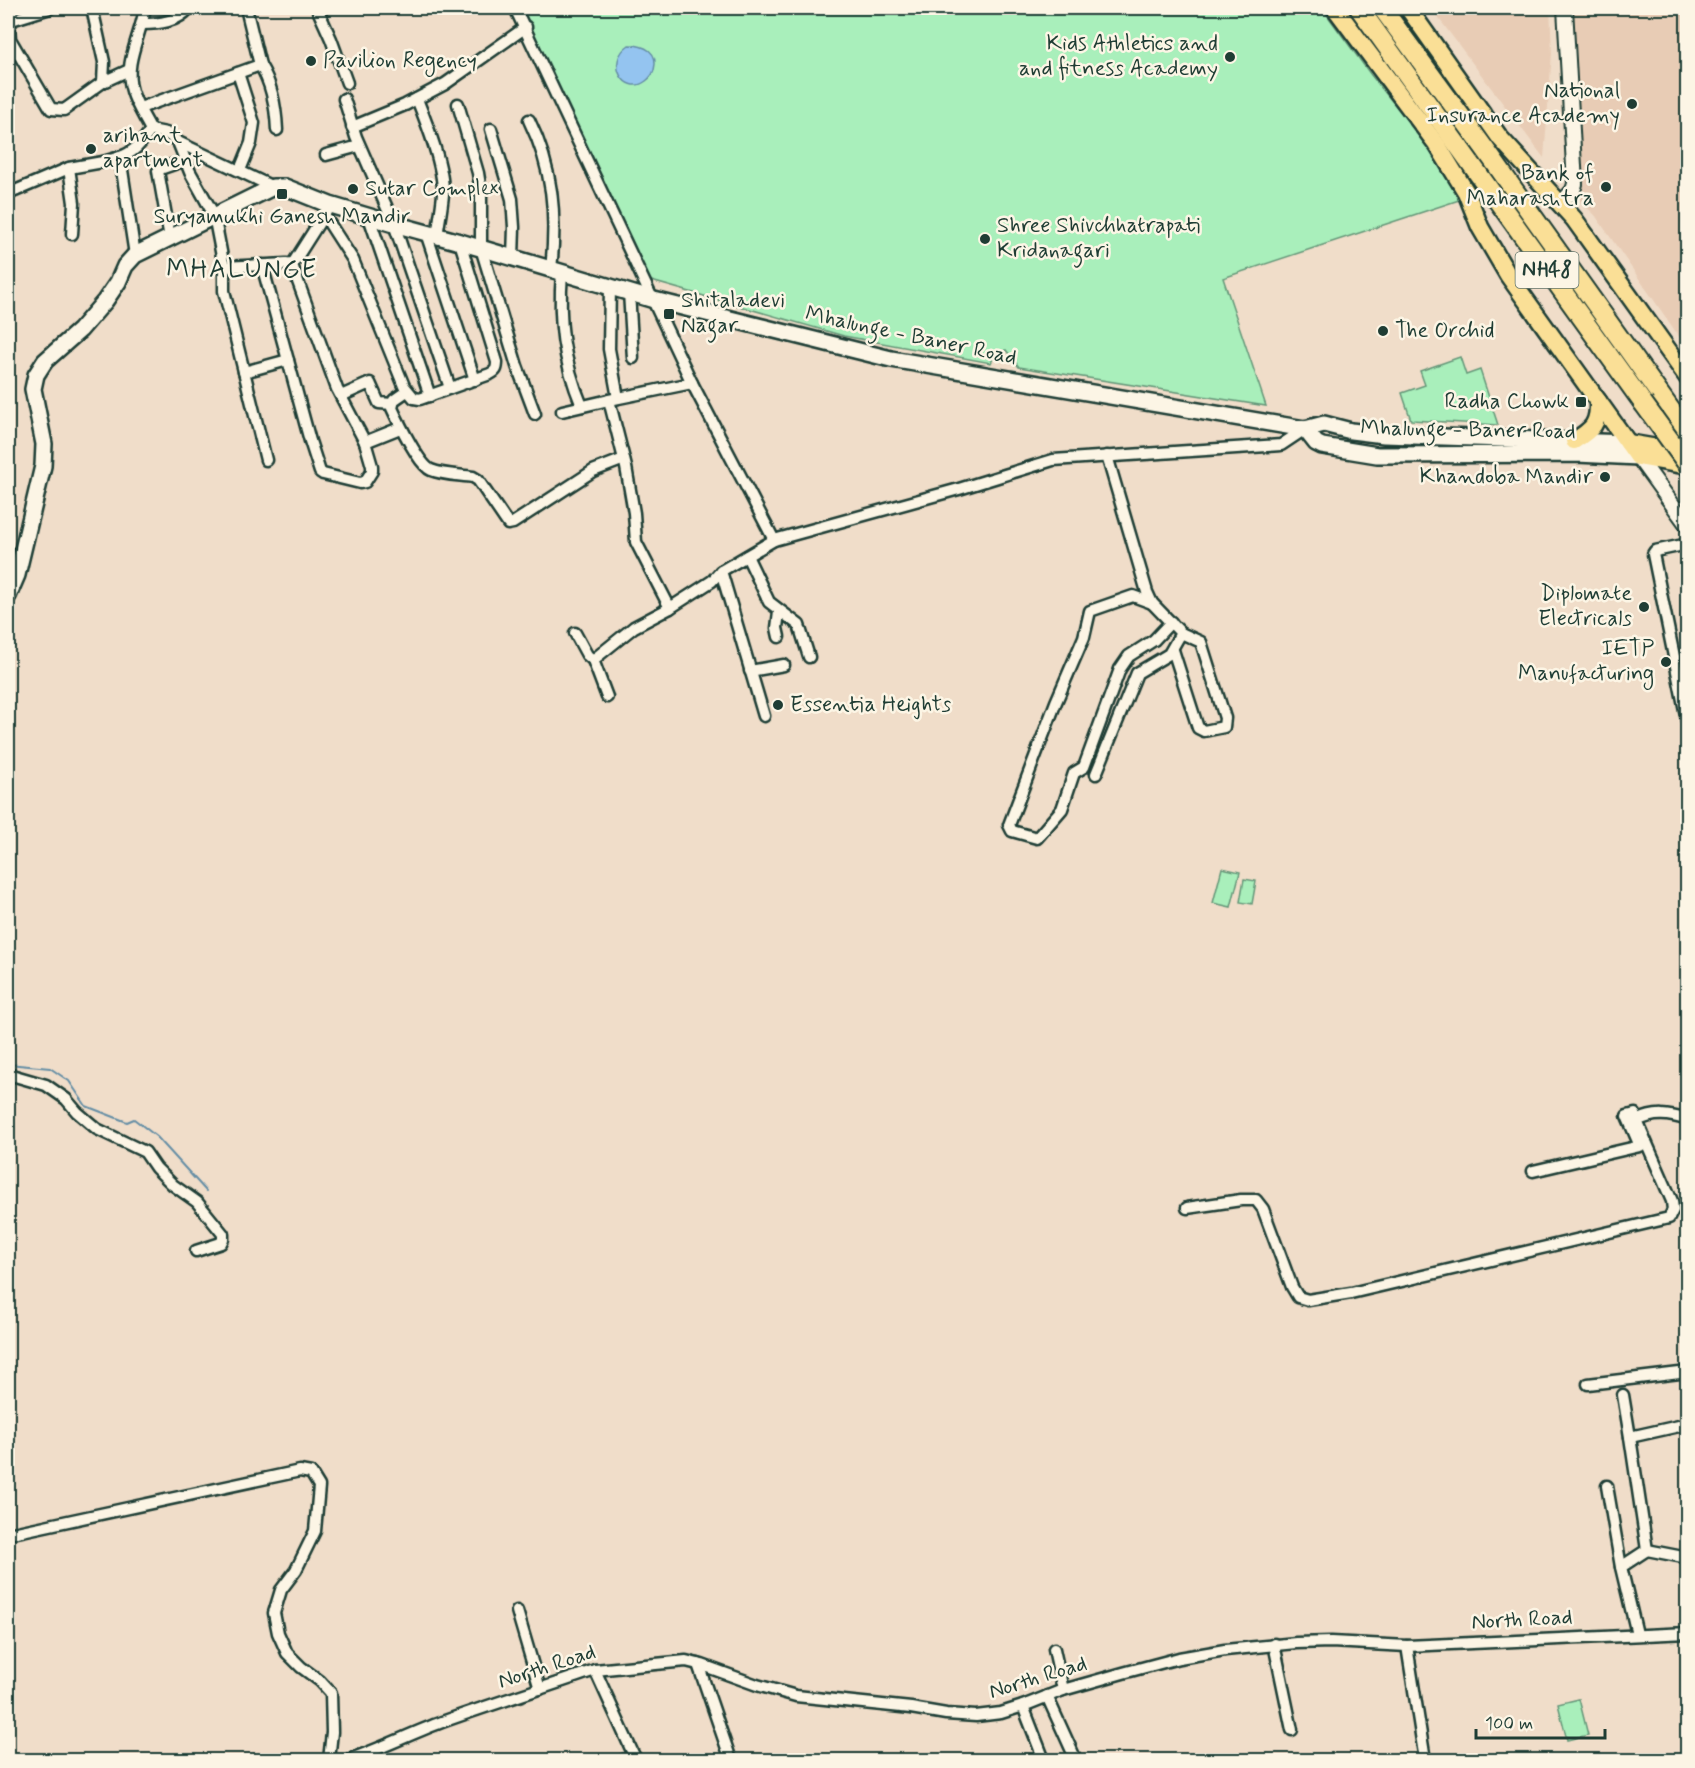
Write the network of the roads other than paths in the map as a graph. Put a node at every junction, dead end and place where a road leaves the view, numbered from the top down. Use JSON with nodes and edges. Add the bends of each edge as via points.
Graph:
{"nodes":[{"id":1,"x":8,"y":8,"type":"edge"},
{"id":2,"x":50,"y":8,"type":"edge"},
{"id":3,"x":92,"y":8,"type":"edge"},
{"id":4,"x":145,"y":8,"type":"edge"},
{"id":5,"x":189,"y":8,"type":"edge"},
{"id":6,"x":246,"y":8,"type":"edge"},
{"id":7,"x":316,"y":8,"type":"edge"},
{"id":8,"x":515,"y":8,"type":"edge"},
{"id":9,"x":1335,"y":8,"type":"edge"},
{"id":10,"x":1359,"y":8,"type":"edge"},
{"id":11,"x":1382,"y":8,"type":"edge"},
{"id":12,"x":1408,"y":8,"type":"edge"},
{"id":13,"x":1565,"y":8,"type":"edge"},
{"id":14,"x":8,"y":21,"type":"edge"},
{"id":15,"x":142,"y":24,"type":"junction"},
{"id":16,"x":526,"y":27,"type":"junction"},
{"id":17,"x":11,"y":46,"type":"edge"},
{"id":18,"x":8,"y":59,"type":"edge"},
{"id":19,"x":260,"y":65,"type":"junction"},
{"id":20,"x":129,"y":70,"type":"junction"},
{"id":21,"x":238,"y":73,"type":"junction"},
{"id":22,"x":103,"y":82,"type":"junction"},
{"id":23,"x":347,"y":83,"type":"dead end"},
{"id":24,"x":344,"y":99,"type":"dead end"},
{"id":25,"x":417,"y":99,"type":"junction"},
{"id":26,"x":458,"y":104,"type":"dead end"},
{"id":27,"x":140,"y":108,"type":"junction"},
{"id":28,"x":529,"y":120,"type":"dead end"},
{"id":29,"x":352,"y":127,"type":"junction"},
{"id":30,"x":491,"y":129,"type":"dead end"},
{"id":31,"x":151,"y":130,"type":"junction"},
{"id":32,"x":277,"y":130,"type":"dead end"},
{"id":33,"x":1445,"y":141,"type":"junction"},
{"id":34,"x":178,"y":142,"type":"junction"},
{"id":35,"x":1492,"y":143,"type":"junction"},
{"id":36,"x":359,"y":146,"type":"junction"},
{"id":37,"x":326,"y":155,"type":"dead end"},
{"id":38,"x":120,"y":157,"type":"junction"},
{"id":39,"x":186,"y":160,"type":"junction"},
{"id":40,"x":69,"y":168,"type":"junction"},
{"id":41,"x":240,"y":170,"type":"junction"},
{"id":42,"x":273,"y":187,"type":"junction"},
{"id":43,"x":8,"y":194,"type":"edge"},
{"id":44,"x":1561,"y":204,"type":"junction"},
{"id":45,"x":327,"y":210,"type":"junction"},
{"id":46,"x":213,"y":215,"type":"junction"},
{"id":47,"x":369,"y":217,"type":"junction"},
{"id":48,"x":394,"y":225,"type":"junction"},
{"id":49,"x":72,"y":234,"type":"dead end"},
{"id":50,"x":431,"y":234,"type":"junction"},
{"id":51,"x":170,"y":238,"type":"junction"},
{"id":52,"x":460,"y":242,"type":"junction"},
{"id":53,"x":481,"y":248,"type":"junction"},
{"id":54,"x":135,"y":255,"type":"junction"},
{"id":55,"x":513,"y":258,"type":"junction"},
{"id":56,"x":262,"y":265,"type":"junction"},
{"id":57,"x":292,"y":265,"type":"junction"},
{"id":58,"x":224,"y":267,"type":"junction"},
{"id":59,"x":557,"y":271,"type":"junction"},
{"id":60,"x":610,"y":286,"type":"junction"},
{"id":61,"x":629,"y":292,"type":"junction"},
{"id":62,"x":654,"y":300,"type":"junction"},
{"id":63,"x":633,"y":358,"type":"dead end"},
{"id":64,"x":288,"y":360,"type":"junction"},
{"id":65,"x":244,"y":372,"type":"junction"},
{"id":66,"x":1688,"y":378,"type":"edge"},
{"id":67,"x":475,"y":380,"type":"junction"},
{"id":68,"x":692,"y":383,"type":"junction"},
{"id":69,"x":450,"y":388,"type":"junction"},
{"id":70,"x":407,"y":391,"type":"junction"},
{"id":71,"x":341,"y":396,"type":"junction"},
{"id":72,"x":430,"y":396,"type":"junction"},
{"id":73,"x":1650,"y":398,"type":"junction"},
{"id":74,"x":614,"y":399,"type":"junction"},
{"id":75,"x":1598,"y":401,"type":"junction"},
{"id":76,"x":392,"y":404,"type":"junction"},
{"id":77,"x":582,"y":406,"type":"junction"},
{"id":78,"x":562,"y":411,"type":"dead end"},
{"id":79,"x":535,"y":414,"type":"dead end"},
{"id":80,"x":400,"y":428,"type":"junction"},
{"id":81,"x":1305,"y":429,"type":"junction"},
{"id":82,"x":1688,"y":434,"type":"edge"},
{"id":83,"x":1464,"y":436,"type":"junction"},
{"id":84,"x":1574,"y":441,"type":"junction"},
{"id":85,"x":365,"y":442,"type":"junction"},
{"id":86,"x":1628,"y":443,"type":"junction"},
{"id":87,"x":1688,"y":453,"type":"edge"},
{"id":88,"x":1464,"y":454,"type":"junction"},
{"id":89,"x":1107,"y":456,"type":"junction"},
{"id":90,"x":1638,"y":457,"type":"junction"},
{"id":91,"x":624,"y":459,"type":"junction"},
{"id":92,"x":266,"y":460,"type":"dead end"},
{"id":93,"x":1688,"y":466,"type":"edge"},
{"id":94,"x":1688,"y":526,"type":"edge"},
{"id":95,"x":774,"y":540,"type":"junction"},
{"id":96,"x":1688,"y":544,"type":"edge"},
{"id":97,"x":747,"y":556,"type":"junction"},
{"id":98,"x":721,"y":571,"type":"junction"},
{"id":99,"x":8,"y":596,"type":"edge"},
{"id":100,"x":1152,"y":603,"type":"junction"},
{"id":101,"x":670,"y":608,"type":"junction"},
{"id":102,"x":779,"y":612,"type":"junction"},
{"id":103,"x":1171,"y":622,"type":"junction"},
{"id":104,"x":575,"y":633,"type":"dead end"},
{"id":105,"x":1181,"y":633,"type":"junction"},
{"id":106,"x":779,"y":637,"type":"dead end"},
{"id":107,"x":1173,"y":650,"type":"junction"},
{"id":108,"x":809,"y":657,"type":"dead end"},
{"id":109,"x":593,"y":660,"type":"junction"},
{"id":110,"x":784,"y":665,"type":"dead end"},
{"id":111,"x":750,"y":671,"type":"junction"},
{"id":112,"x":607,"y":698,"type":"dead end"},
{"id":113,"x":764,"y":716,"type":"dead end"},
{"id":114,"x":1688,"y":724,"type":"edge"},
{"id":115,"x":1096,"y":774,"type":"dead end"},
{"id":116,"x":8,"y":1074,"type":"edge"},
{"id":117,"x":1635,"y":1113,"type":"dead end"},
{"id":118,"x":1688,"y":1120,"type":"edge"},
{"id":119,"x":1533,"y":1172,"type":"dead end"},
{"id":120,"x":1187,"y":1208,"type":"dead end"},
{"id":121,"x":196,"y":1251,"type":"dead end"},
{"id":122,"x":1688,"y":1372,"type":"edge"},
{"id":123,"x":1588,"y":1384,"type":"dead end"},
{"id":124,"x":1623,"y":1395,"type":"dead end"},
{"id":125,"x":1688,"y":1424,"type":"edge"},
{"id":126,"x":1630,"y":1437,"type":"junction"},
{"id":127,"x":1607,"y":1486,"type":"dead end"},
{"id":128,"x":8,"y":1534,"type":"edge"},
{"id":129,"x":1647,"y":1550,"type":"junction"},
{"id":130,"x":1688,"y":1558,"type":"edge"},
{"id":131,"x":1621,"y":1567,"type":"junction"},
{"id":132,"x":517,"y":1611,"type":"dead end"},
{"id":133,"x":1688,"y":1632,"type":"edge"},
{"id":134,"x":1637,"y":1634,"type":"junction"},
{"id":135,"x":1274,"y":1644,"type":"junction"},
{"id":136,"x":1407,"y":1646,"type":"junction"},
{"id":137,"x":1054,"y":1649,"type":"dead end"},
{"id":138,"x":699,"y":1664,"type":"junction"},
{"id":139,"x":595,"y":1670,"type":"junction"},
{"id":140,"x":540,"y":1689,"type":"junction"},
{"id":141,"x":1063,"y":1690,"type":"junction"},
{"id":142,"x":1047,"y":1696,"type":"junction"},
{"id":143,"x":1023,"y":1706,"type":"junction"},
{"id":144,"x":1292,"y":1730,"type":"dead end"},
{"id":145,"x":636,"y":1759,"type":"edge"},
{"id":146,"x":329,"y":1761,"type":"edge"},
{"id":147,"x":348,"y":1761,"type":"edge"},
{"id":148,"x":623,"y":1761,"type":"edge"},
{"id":149,"x":731,"y":1761,"type":"edge"},
{"id":150,"x":1044,"y":1761,"type":"edge"},
{"id":151,"x":1076,"y":1761,"type":"edge"},
{"id":152,"x":1425,"y":1761,"type":"edge"}],
"edges":[{"from":1,"to":14,"type":"street"},
{"from":2,"to":14,"type":"street"},
{"from":3,"to":22,"type":"street","via":[[104,62]]},
{"from":4,"to":15,"type":"street"},
{"from":5,"to":15,"type":"street","via":[[174,19]]},
{"from":6,"to":19,"type":"street"},
{"from":7,"to":23,"type":"street"},
{"from":8,"to":16,"type":"street"},
{"from":9,"to":33,"type":"main road"},
{"from":10,"to":33,"type":"highway","number":"NH48"},
{"from":11,"to":35,"type":"highway","number":"NH48"},
{"from":12,"to":35,"type":"main road"},
{"from":13,"to":44,"type":"street","via":[[1575,184]]},
{"from":14,"to":17,"type":"street"},
{"from":15,"to":20,"type":"street"},
{"from":16,"to":25,"type":"street"},
{"from":16,"to":62,"type":"street"},
{"from":17,"to":18,"type":"street"},
{"from":17,"to":22,"type":"street","via":[[48,105],[57,111]]},
{"from":19,"to":21,"type":"street"},
{"from":19,"to":32,"type":"street","via":[[269,83]]},
{"from":20,"to":22,"type":"street"},
{"from":20,"to":27,"type":"street","via":[[131,90]]},
{"from":21,"to":27,"type":"street"},
{"from":21,"to":41,"type":"street","via":[[254,123]]},
{"from":24,"to":29,"type":"street"},
{"from":25,"to":29,"type":"street"},
{"from":25,"to":50,"type":"street","via":[[428,127],[443,193]]},
{"from":26,"to":53,"type":"street","via":[[478,173]]},
{"from":27,"to":31,"type":"street"},
{"from":28,"to":59,"type":"street","via":[[547,165]]},
{"from":29,"to":36,"type":"street"},
{"from":30,"to":55,"type":"street","via":[[512,199]]},
{"from":31,"to":34,"type":"street","via":[[166,133]]},
{"from":31,"to":38,"type":"street","via":[[138,148]]},
{"from":33,"to":73,"type":"highway","number":"NH48"},
{"from":33,"to":75,"type":"main road","via":[[1480,227],[1508,275]]},
{"from":34,"to":39,"type":"street"},
{"from":34,"to":41,"type":"street"},
{"from":35,"to":44,"type":"main road"},
{"from":35,"to":73,"type":"highway","number":"NH48"},
{"from":36,"to":37,"type":"street"},
{"from":36,"to":48,"type":"street"},
{"from":38,"to":40,"type":"street"},
{"from":38,"to":54,"type":"street"},
{"from":39,"to":46,"type":"street"},
{"from":39,"to":51,"type":"street","via":[[158,171]]},
{"from":40,"to":43,"type":"street"},
{"from":40,"to":49,"type":"street","via":[[74,203]]},
{"from":41,"to":42,"type":"street"},
{"from":42,"to":45,"type":"main road","name":"Mhalunge - Baner Road","via":[[285,187]]},
{"from":42,"to":46,"type":"main road"},
{"from":44,"to":66,"type":"main road"},
{"from":45,"to":47,"type":"main road","name":"Mhalunge - Baner Road"},
{"from":45,"to":57,"type":"street"},
{"from":45,"to":70,"type":"street","via":[[353,260]]},
{"from":46,"to":51,"type":"main road"},
{"from":46,"to":58,"type":"street"},
{"from":47,"to":48,"type":"main road","name":"Mhalunge - Baner Road"},
{"from":47,"to":72,"type":"street"},
{"from":48,"to":50,"type":"main road","name":"Mhalunge - Baner Road"},
{"from":48,"to":69,"type":"street"},
{"from":50,"to":52,"type":"main road","name":"Mhalunge - Baner Road"},
{"from":50,"to":67,"type":"street"},
{"from":51,"to":54,"type":"main road"},
{"from":52,"to":53,"type":"main road","name":"Mhalunge - Baner Road"},
{"from":52,"to":67,"type":"street","via":[[497,363],[495,372]]},
{"from":53,"to":55,"type":"main road","name":"Mhalunge - Baner Road"},
{"from":53,"to":79,"type":"street"},
{"from":54,"to":99,"type":"main road","via":[[105,301],[36,375],[33,388],[44,444],[43,466],[17,575]]},
{"from":55,"to":59,"type":"main road","name":"Mhalunge - Baner Road"},
{"from":56,"to":57,"type":"street"},
{"from":56,"to":58,"type":"street"},
{"from":56,"to":64,"type":"street"},
{"from":57,"to":71,"type":"street"},
{"from":58,"to":65,"type":"street","via":[[224,291]]},
{"from":59,"to":60,"type":"main road","name":"Mhalunge - Baner Road"},
{"from":59,"to":77,"type":"street","via":[[563,342]]},
{"from":60,"to":61,"type":"main road","name":"Mhalunge - Baner Road"},
{"from":60,"to":74,"type":"street","via":[[609,349]]},
{"from":61,"to":62,"type":"main road","name":"Mhalunge - Baner Road"},
{"from":61,"to":63,"type":"street"},
{"from":62,"to":68,"type":"street"},
{"from":62,"to":81,"type":"main road","name":"Mhalunge - Baner Road","via":[[891,359]]},
{"from":64,"to":65,"type":"street"},
{"from":64,"to":85,"type":"street","via":[[320,472],[365,482],[372,471]]},
{"from":65,"to":92,"type":"street"},
{"from":67,"to":69,"type":"street"},
{"from":68,"to":74,"type":"street"},
{"from":68,"to":95,"type":"street"},
{"from":69,"to":72,"type":"street"},
{"from":70,"to":72,"type":"street","via":[[414,398]]},
{"from":70,"to":76,"type":"street"},
{"from":71,"to":76,"type":"street","via":[[370,383],[379,403]]},
{"from":71,"to":85,"type":"street"},
{"from":73,"to":82,"type":"highway","number":"NH48"},
{"from":73,"to":93,"type":"highway","number":"NH48","bridge":true},
{"from":74,"to":77,"type":"street"},
{"from":74,"to":91,"type":"street"},
{"from":75,"to":84,"type":"main road","via":[[1596,421]]},
{"from":75,"to":86,"type":"main road"},
{"from":76,"to":80,"type":"street"},
{"from":77,"to":78,"type":"street"},
{"from":80,"to":85,"type":"street"},
{"from":80,"to":91,"type":"street","via":[[429,469],[478,480],[509,524],[593,471]]},
{"from":81,"to":83,"type":"main road","name":"Mhalunge - Baner Road","via":[[1324,424],[1384,435]]},
{"from":81,"to":88,"type":"main road","name":"Mhalunge - Baner Road","via":[[1322,446],[1358,453]]},
{"from":81,"to":89,"type":"street","via":[[1281,445]]},
{"from":83,"to":84,"type":"main road","name":"Mhalunge - Baner Road"},
{"from":83,"to":88,"type":"main road"},
{"from":84,"to":86,"type":"main road","name":"Mhalunge - Baner Road"},
{"from":86,"to":87,"type":"main road"},
{"from":86,"to":90,"type":"main road"},
{"from":88,"to":90,"type":"main road","name":"Mhalunge - Baner Road"},
{"from":89,"to":95,"type":"street","via":[[1053,460]]},
{"from":89,"to":100,"type":"street"},
{"from":90,"to":93,"type":"main road"},
{"from":90,"to":94,"type":"street"},
{"from":91,"to":101,"type":"street","via":[[636,542]]},
{"from":95,"to":97,"type":"street"},
{"from":96,"to":114,"type":"street","via":[[1653,554]]},
{"from":97,"to":98,"type":"street"},
{"from":97,"to":102,"type":"street","via":[[769,602]]},
{"from":98,"to":101,"type":"street"},
{"from":98,"to":111,"type":"street"},
{"from":100,"to":103,"type":"street"},
{"from":100,"to":103,"type":"street","via":[[1134,597],[1090,611],[1084,637],[1009,825],[1012,831],[1037,838],[1062,809],[1074,773],[1084,767],[1120,669],[1129,656],[1154,640]]},
{"from":101,"to":109,"type":"street","via":[[634,627]]},
{"from":102,"to":106,"type":"street"},
{"from":102,"to":108,"type":"street","via":[[798,625]]},
{"from":103,"to":105,"type":"street"},
{"from":104,"to":109,"type":"street"},
{"from":105,"to":107,"type":"street"},
{"from":105,"to":107,"type":"street","via":[[1201,642],[1204,648],[1225,718],[1224,727],[1204,731],[1198,728]]},
{"from":107,"to":115,"type":"street","via":[[1137,673]]},
{"from":109,"to":112,"type":"street"},
{"from":110,"to":111,"type":"street"},
{"from":111,"to":113,"type":"street"},
{"from":116,"to":121,"type":"street","via":[[46,1085],[97,1129],[145,1152],[173,1185],[197,1202],[223,1234],[221,1243]]},
{"from":117,"to":119,"type":"street","via":[[1627,1116],[1640,1146]]},
{"from":118,"to":120,"type":"street","via":[[1667,1114],[1649,1115],[1637,1121],[1671,1201],[1673,1210],[1669,1218],[1351,1293],[1308,1300],[1298,1297],[1256,1200]]},
{"from":122,"to":123,"type":"street"},
{"from":124,"to":126,"type":"street"},
{"from":125,"to":126,"type":"street"},
{"from":126,"to":129,"type":"street"},
{"from":127,"to":131,"type":"street"},
{"from":128,"to":146,"type":"street","via":[[300,1471],[311,1473],[319,1486],[315,1531],[296,1570],[280,1590],[274,1613],[287,1653],[331,1693]]},
{"from":129,"to":130,"type":"street"},
{"from":129,"to":131,"type":"street"},
{"from":131,"to":134,"type":"street"},
{"from":132,"to":140,"type":"street"},
{"from":133,"to":134,"type":"street","name":"North Road"},
{"from":134,"to":136,"type":"street","name":"North Road"},
{"from":135,"to":136,"type":"street","name":"North Road"},
{"from":135,"to":141,"type":"street","name":"North Road","via":[[1179,1658]]},
{"from":135,"to":144,"type":"street"},
{"from":136,"to":152,"type":"street"},
{"from":137,"to":141,"type":"street"},
{"from":138,"to":139,"type":"street","name":"North Road","via":[[686,1661]]},
{"from":138,"to":143,"type":"street","name":"North Road","via":[[796,1696],[826,1700],[976,1716]]},
{"from":138,"to":149,"type":"street"},
{"from":139,"to":140,"type":"street","name":"North Road"},
{"from":139,"to":145,"type":"street"},
{"from":140,"to":147,"type":"street","name":"North Road","via":[[443,1722]]},
{"from":141,"to":142,"type":"street","name":"North Road"},
{"from":142,"to":143,"type":"street","name":"North Road"},
{"from":142,"to":151,"type":"street"},
{"from":143,"to":150,"type":"street"},
{"from":145,"to":148,"type":"street"}]}
